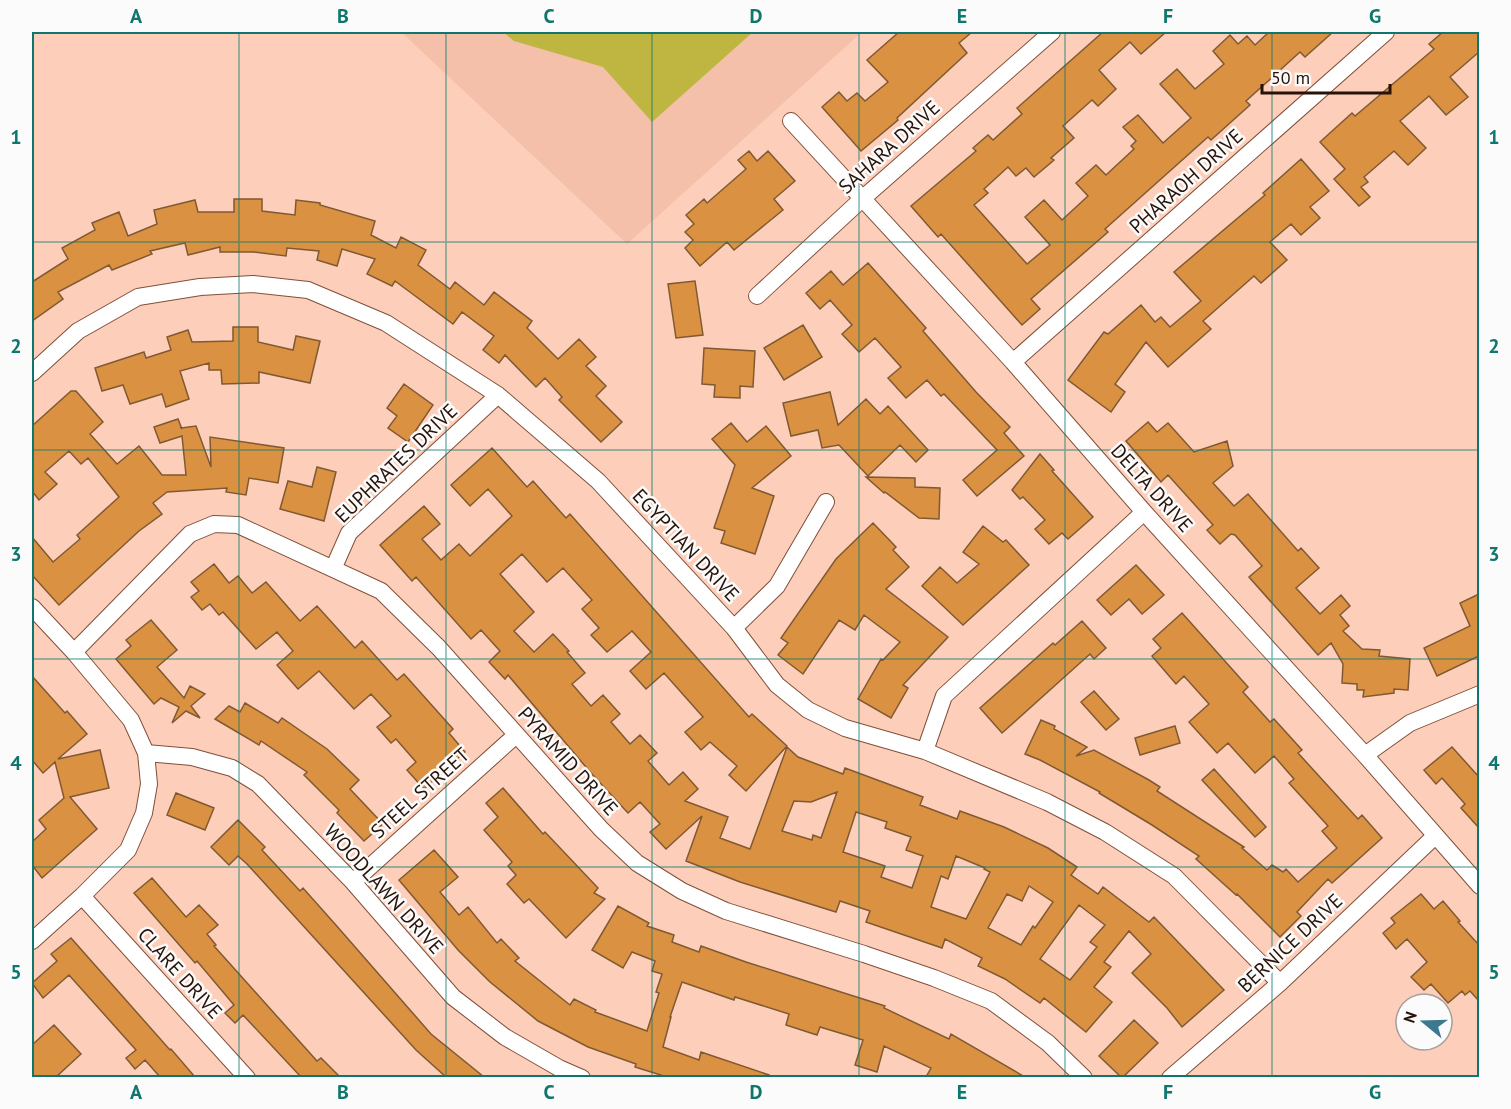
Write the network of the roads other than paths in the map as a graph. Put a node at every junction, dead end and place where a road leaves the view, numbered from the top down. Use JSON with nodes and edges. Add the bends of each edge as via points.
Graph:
{"nodes":[{"id":1,"x":1052,"y":32,"type":"edge"},
{"id":2,"x":1386,"y":32,"type":"edge"},
{"id":3,"x":790,"y":121,"type":"dead end"},
{"id":4,"x":861,"y":199,"type":"junction"},
{"id":5,"x":757,"y":296,"type":"dead end"},
{"id":6,"x":1014,"y":362,"type":"junction"},
{"id":7,"x":32,"y":373,"type":"edge"},
{"id":8,"x":498,"y":395,"type":"junction"},
{"id":9,"x":826,"y":502,"type":"dead end"},
{"id":10,"x":1144,"y":512,"type":"junction"},
{"id":11,"x":333,"y":569,"type":"junction"},
{"id":12,"x":32,"y":607,"type":"edge"},
{"id":13,"x":734,"y":628,"type":"junction"},
{"id":14,"x":74,"y":652,"type":"junction"},
{"id":15,"x":1479,"y":694,"type":"edge"},
{"id":16,"x":516,"y":735,"type":"junction"},
{"id":17,"x":925,"y":751,"type":"junction"},
{"id":18,"x":146,"y":753,"type":"junction"},
{"id":19,"x":1365,"y":755,"type":"junction"},
{"id":20,"x":1434,"y":837,"type":"junction"},
{"id":21,"x":352,"y":882,"type":"junction"},
{"id":22,"x":1479,"y":886,"type":"edge"},
{"id":23,"x":82,"y":896,"type":"junction"},
{"id":24,"x":32,"y":941,"type":"edge"},
{"id":25,"x":1280,"y":983,"type":"junction"},
{"id":26,"x":247,"y":1077,"type":"edge"},
{"id":27,"x":582,"y":1077,"type":"edge"},
{"id":28,"x":1084,"y":1077,"type":"edge"},
{"id":29,"x":1170,"y":1077,"type":"edge"}],
"edges":[{"from":1,"to":4,"type":"street","name":"SAHARA DRIVE"},
{"from":2,"to":6,"type":"street","name":"PHARAOH DRIVE"},
{"from":3,"to":4,"type":"street","name":"DELTA DRIVE"},
{"from":4,"to":5,"type":"street","name":"SAHARA DRIVE"},
{"from":4,"to":6,"type":"street","name":"DELTA DRIVE"},
{"from":6,"to":10,"type":"street","name":"DELTA DRIVE"},
{"from":7,"to":8,"type":"street","name":"EGYPTIAN DRIVE","via":[[78,331],[138,297],[253,284],[308,290],[386,323]]},
{"from":8,"to":11,"type":"street","name":"EUPHRATES DRIVE","via":[[349,533]]},
{"from":8,"to":13,"type":"street","name":"EGYPTIAN DRIVE","via":[[598,481]]},
{"from":9,"to":13,"type":"street","via":[[777,586]]},
{"from":10,"to":17,"type":"street","via":[[944,696]]},
{"from":10,"to":19,"type":"street","name":"DELTA DRIVE"},
{"from":11,"to":14,"type":"street","name":"PYRAMID DRIVE","via":[[238,525],[214,524],[190,534]]},
{"from":11,"to":16,"type":"street","name":"PYRAMID DRIVE","via":[[381,591],[439,648]]},
{"from":12,"to":14,"type":"street"},
{"from":13,"to":17,"type":"street","name":"EGYPTIAN DRIVE","via":[[777,685],[808,710],[845,728]]},
{"from":14,"to":18,"type":"street","via":[[130,720]]},
{"from":15,"to":19,"type":"street","via":[[1410,723]]},
{"from":16,"to":21,"type":"street","name":"STEEL STREET"},
{"from":16,"to":28,"type":"street","name":"PYRAMID DRIVE","via":[[637,863],[682,891],[726,911],[864,954],[990,1000],[1048,1043]]},
{"from":17,"to":25,"type":"street","name":"EGYPTIAN DRIVE","via":[[1047,802],[1106,832],[1174,876]]},
{"from":18,"to":21,"type":"street","name":"WOODLAWN DRIVE","via":[[192,757],[232,768],[258,784]]},
{"from":18,"to":23,"type":"street","via":[[144,813],[128,850]]},
{"from":19,"to":20,"type":"street","name":"DELTA DRIVE"},
{"from":20,"to":22,"type":"street","name":"DELTA DRIVE"},
{"from":20,"to":25,"type":"street","name":"BERNICE DRIVE"},
{"from":21,"to":27,"type":"street","name":"WOODLAWN DRIVE","via":[[453,997],[505,1036]]},
{"from":23,"to":24,"type":"street"},
{"from":23,"to":26,"type":"street","name":"CLARE DRIVE"},
{"from":25,"to":29,"type":"street","name":"BERNICE DRIVE"}]}
